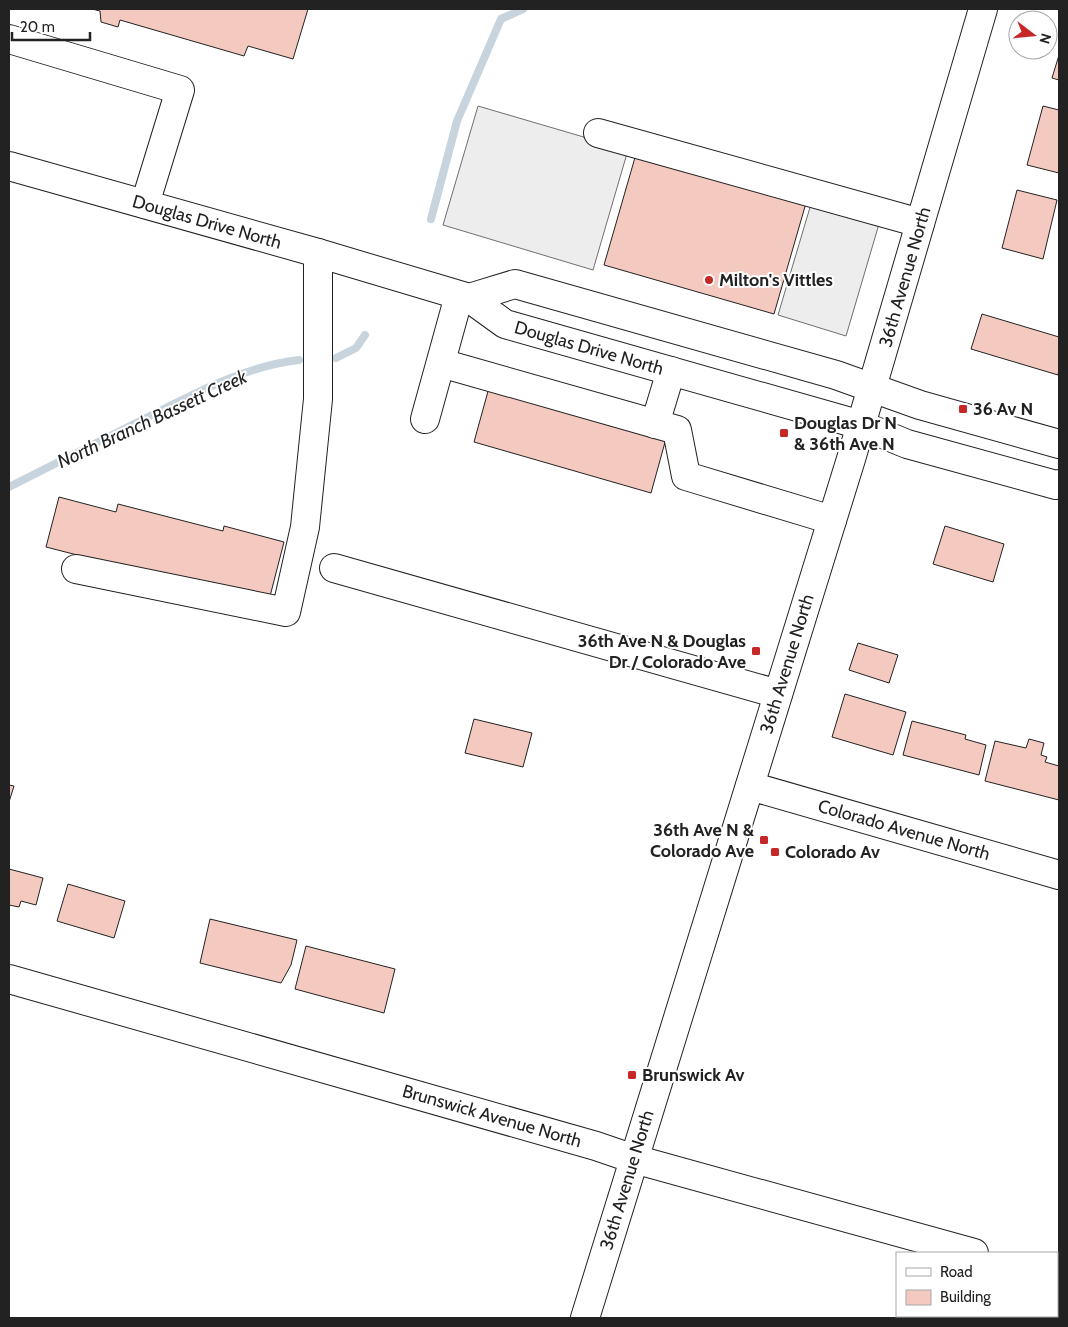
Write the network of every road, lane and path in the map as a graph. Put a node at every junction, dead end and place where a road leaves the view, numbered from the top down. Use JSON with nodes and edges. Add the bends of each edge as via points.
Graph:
{"nodes":[{"id":1,"x":983,"y":9,"type":"edge"},
{"id":2,"x":9,"y":39,"type":"edge"},
{"id":3,"x":598,"y":133,"type":"dead end"},
{"id":4,"x":9,"y":166,"type":"edge"},
{"id":5,"x":145,"y":204,"type":"junction"},
{"id":6,"x":920,"y":222,"type":"junction"},
{"id":7,"x":318,"y":253,"type":"junction"},
{"id":8,"x":464,"y":297,"type":"junction"},
{"id":9,"x":441,"y":363,"type":"junction"},
{"id":10,"x":671,"y":371,"type":"junction"},
{"id":11,"x":872,"y":389,"type":"junction"},
{"id":12,"x":425,"y":419,"type":"dead end"},
{"id":13,"x":655,"y":424,"type":"junction"},
{"id":14,"x":861,"y":425,"type":"junction"},
{"id":15,"x":1059,"y":444,"type":"edge"},
{"id":16,"x":1059,"y":484,"type":"edge"},
{"id":17,"x":832,"y":520,"type":"junction"},
{"id":18,"x":334,"y":568,"type":"dead end"},
{"id":19,"x":76,"y":569,"type":"dead end"},
{"id":20,"x":778,"y":694,"type":"junction"},
{"id":21,"x":750,"y":786,"type":"junction"},
{"id":22,"x":1059,"y":874,"type":"edge"},
{"id":23,"x":9,"y":979,"type":"edge"},
{"id":24,"x":634,"y":1160,"type":"junction"},
{"id":25,"x":970,"y":1252,"type":"edge"},
{"id":26,"x":585,"y":1318,"type":"edge"}],
"edges":[{"from":1,"to":6,"type":"street","name":"36th Avenue North"},
{"from":2,"to":5,"type":"street","via":[[180,90]]},
{"from":3,"to":6,"type":"street"},
{"from":4,"to":5,"type":"street","name":"Douglas Drive North"},
{"from":5,"to":7,"type":"street","name":"Douglas Drive North"},
{"from":6,"to":11,"type":"street","name":"36th Avenue North"},
{"from":7,"to":8,"type":"street","name":"Douglas Drive North"},
{"from":7,"to":19,"type":"street","via":[[318,399],[305,527],[286,612]]},
{"from":8,"to":9,"type":"street"},
{"from":8,"to":10,"type":"street","name":"Douglas Drive North","via":[[505,324]]},
{"from":8,"to":11,"type":"street","via":[[515,284],[836,375]]},
{"from":9,"to":12,"type":"street"},
{"from":9,"to":13,"type":"street"},
{"from":10,"to":13,"type":"street"},
{"from":10,"to":14,"type":"street","name":"Douglas Drive North"},
{"from":11,"to":14,"type":"street","name":"36th Avenue North"},
{"from":11,"to":15,"type":"street"},
{"from":13,"to":17,"type":"street","via":[[677,430],[686,476]]},
{"from":14,"to":16,"type":"street","name":"Douglas Drive North","via":[[907,444]]},
{"from":14,"to":17,"type":"street","name":"36th Avenue North"},
{"from":17,"to":20,"type":"street","name":"36th Avenue North"},
{"from":18,"to":20,"type":"street"},
{"from":20,"to":21,"type":"street","name":"36th Avenue North"},
{"from":21,"to":22,"type":"street","name":"Colorado Avenue North"},
{"from":21,"to":24,"type":"street","name":"36th Avenue North"},
{"from":23,"to":24,"type":"street","name":"Brunswick Avenue North","via":[[596,1146]]},
{"from":24,"to":25,"type":"street","name":"Brunswick Avenue North"},
{"from":24,"to":26,"type":"street","name":"36th Avenue North"}]}
